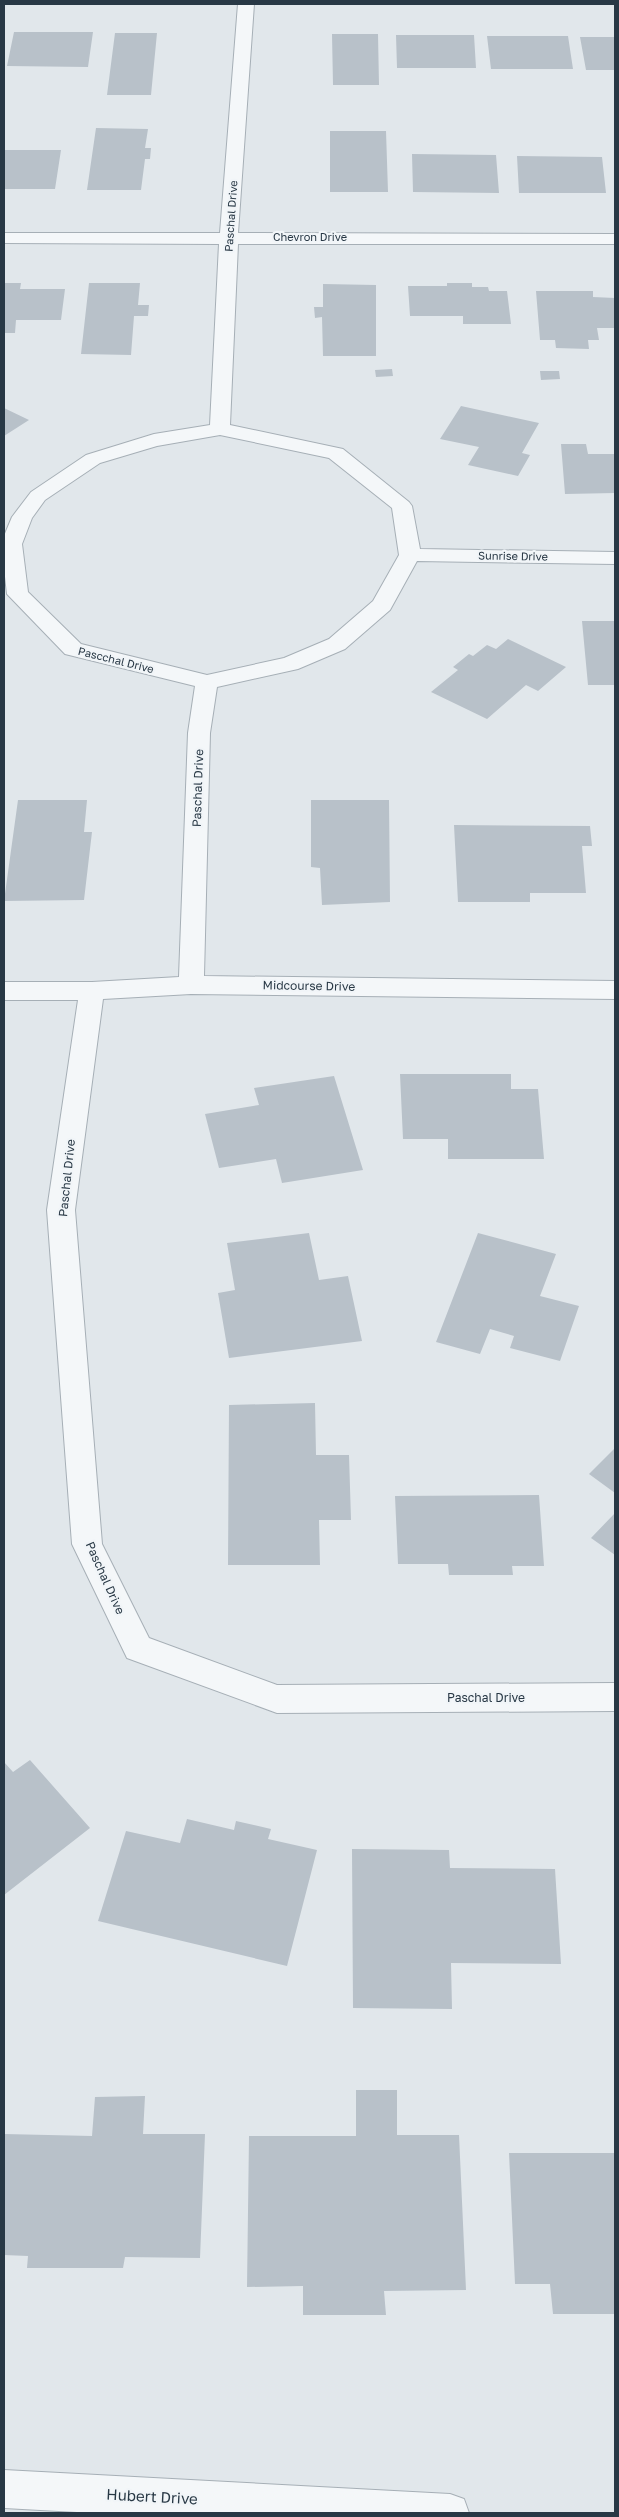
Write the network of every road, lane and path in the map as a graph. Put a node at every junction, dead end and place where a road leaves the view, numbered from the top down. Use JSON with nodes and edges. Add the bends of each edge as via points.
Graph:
{"nodes":[{"id":1,"x":246,"y":4,"type":"edge"},
{"id":2,"x":229,"y":236,"type":"junction"},
{"id":3,"x":4,"y":238,"type":"edge"},
{"id":4,"x":615,"y":239,"type":"edge"},
{"id":5,"x":220,"y":429,"type":"junction"},
{"id":6,"x":8,"y":544,"type":"edge"},
{"id":7,"x":410,"y":555,"type":"junction"},
{"id":8,"x":615,"y":558,"type":"edge"},
{"id":9,"x":207,"y":682,"type":"junction"},
{"id":10,"x":191,"y":985,"type":"junction"},
{"id":11,"x":615,"y":990,"type":"edge"},
{"id":12,"x":4,"y":991,"type":"edge"},
{"id":13,"x":92,"y":991,"type":"junction"},
{"id":14,"x":615,"y":1697,"type":"edge"},
{"id":15,"x":4,"y":2489,"type":"edge"},
{"id":16,"x":450,"y":2513,"type":"edge"}],
"edges":[{"from":1,"to":2,"type":"street","name":"Paschal Drive"},
{"from":2,"to":3,"type":"street","name":"Chevron Drive"},
{"from":2,"to":4,"type":"street","name":"Chevron Drive"},
{"from":2,"to":5,"type":"street","name":"Paschal Drive"},
{"from":5,"to":6,"type":"street","name":"Pascchal Drive","via":[[154,440],[93,460],[38,496]]},
{"from":5,"to":7,"type":"street","name":"Pascchal Drive","via":[[336,453],[402,506]]},
{"from":6,"to":9,"type":"street","name":"Pascchal Drive","via":[[18,594],[73,649]]},
{"from":7,"to":8,"type":"street","name":"Sunrise Drive"},
{"from":7,"to":9,"type":"street","name":"Pascchal Drive","via":[[382,605],[337,644],[290,664]]},
{"from":9,"to":10,"type":"street","name":"Paschal Drive","via":[[199,733]]},
{"from":10,"to":11,"type":"street","name":"Midcourse Drive"},
{"from":10,"to":13,"type":"street","name":"Midcourse Drive"},
{"from":12,"to":13,"type":"street","name":"Midcourse Drive"},
{"from":13,"to":14,"type":"street","name":"Paschal Drive","via":[[61,1210],[87,1544],[138,1648],[277,1699]]},
{"from":15,"to":16,"type":"street","name":"Hubert Drive"}]}
